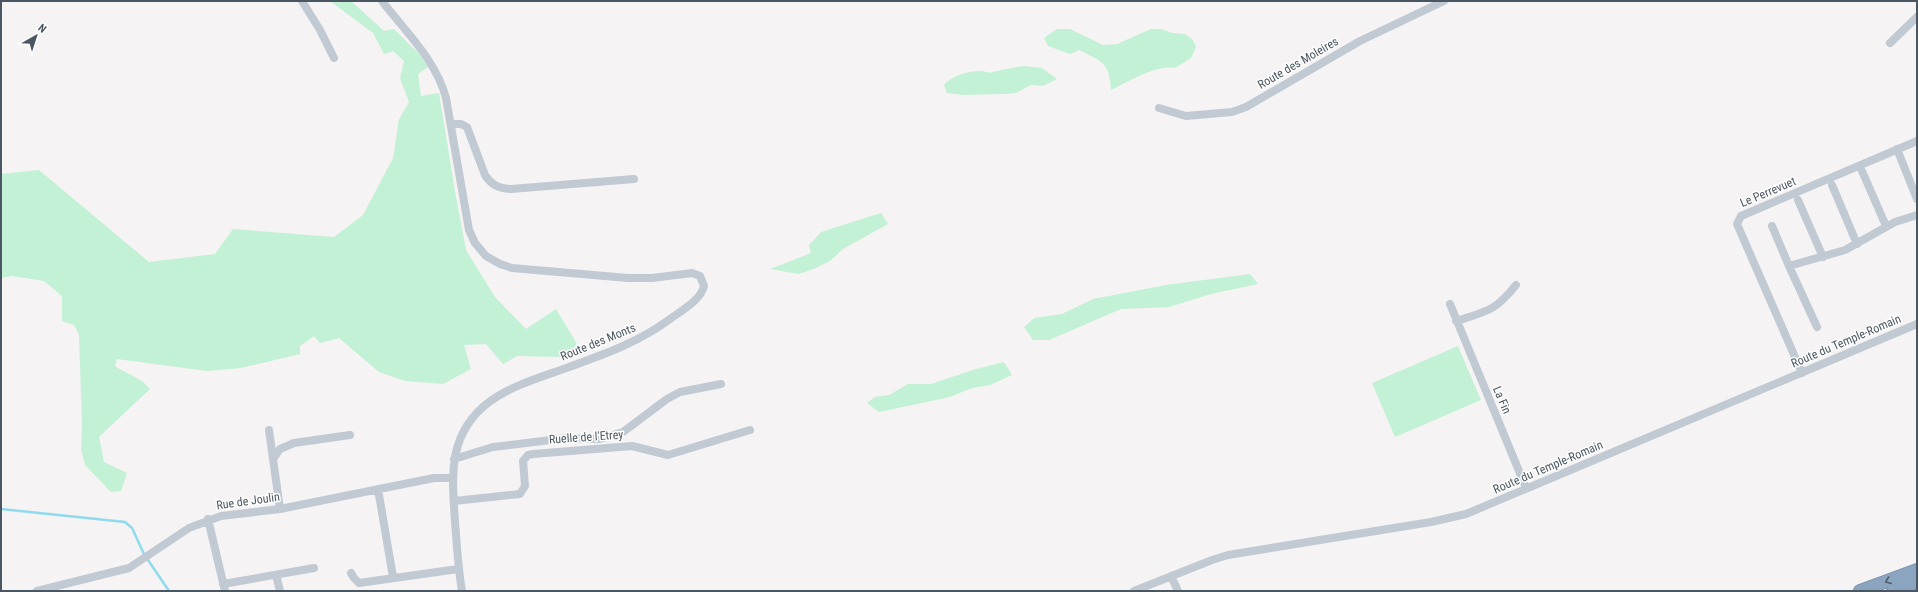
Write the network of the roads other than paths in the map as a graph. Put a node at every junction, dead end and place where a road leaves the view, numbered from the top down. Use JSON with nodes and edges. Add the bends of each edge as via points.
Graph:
{"nodes":[{"id":1,"x":302,"y":1,"type":"edge"},
{"id":2,"x":382,"y":1,"type":"edge"},
{"id":3,"x":1444,"y":1,"type":"edge"},
{"id":4,"x":1917,"y":17,"type":"edge"},
{"id":5,"x":1890,"y":43,"type":"dead end"},
{"id":6,"x":334,"y":58,"type":"dead end"},
{"id":7,"x":1159,"y":108,"type":"dead end"},
{"id":8,"x":451,"y":124,"type":"junction"},
{"id":9,"x":1917,"y":141,"type":"edge"},
{"id":10,"x":1897,"y":149,"type":"junction"},
{"id":11,"x":1862,"y":171,"type":"dead end"},
{"id":12,"x":634,"y":179,"type":"dead end"},
{"id":13,"x":1832,"y":185,"type":"dead end"},
{"id":14,"x":1917,"y":199,"type":"edge"},
{"id":15,"x":1798,"y":200,"type":"dead end"},
{"id":16,"x":1917,"y":215,"type":"edge"},
{"id":17,"x":1772,"y":226,"type":"dead end"},
{"id":18,"x":1886,"y":226,"type":"junction"},
{"id":19,"x":1857,"y":244,"type":"junction"},
{"id":20,"x":1823,"y":257,"type":"junction"},
{"id":21,"x":1790,"y":266,"type":"junction"},
{"id":22,"x":1516,"y":285,"type":"dead end"},
{"id":23,"x":1450,"y":304,"type":"dead end"},
{"id":24,"x":1456,"y":321,"type":"junction"},
{"id":25,"x":1917,"y":324,"type":"edge"},
{"id":26,"x":1817,"y":327,"type":"dead end"},
{"id":27,"x":1802,"y":373,"type":"junction"},
{"id":28,"x":721,"y":384,"type":"dead end"},
{"id":29,"x":269,"y":430,"type":"dead end"},
{"id":30,"x":750,"y":430,"type":"dead end"},
{"id":31,"x":350,"y":435,"type":"dead end"},
{"id":32,"x":454,"y":459,"type":"junction"},
{"id":33,"x":273,"y":460,"type":"junction"},
{"id":34,"x":452,"y":478,"type":"junction"},
{"id":35,"x":378,"y":488,"type":"junction"},
{"id":36,"x":1526,"y":488,"type":"junction"},
{"id":37,"x":454,"y":501,"type":"junction"},
{"id":38,"x":280,"y":509,"type":"junction"},
{"id":39,"x":208,"y":519,"type":"junction"},
{"id":40,"x":314,"y":568,"type":"dead end"},
{"id":41,"x":458,"y":569,"type":"junction"},
{"id":42,"x":1917,"y":570,"type":"edge"},
{"id":43,"x":351,"y":572,"type":"dead end"},
{"id":44,"x":276,"y":575,"type":"junction"},
{"id":45,"x":1171,"y":576,"type":"junction"},
{"id":46,"x":393,"y":577,"type":"junction"},
{"id":47,"x":1917,"y":582,"type":"edge"},
{"id":48,"x":224,"y":588,"type":"edge"},
{"id":49,"x":37,"y":591,"type":"edge"},
{"id":50,"x":280,"y":591,"type":"edge"},
{"id":51,"x":462,"y":591,"type":"edge"},
{"id":52,"x":1134,"y":591,"type":"edge"},
{"id":53,"x":1178,"y":591,"type":"edge"},
{"id":54,"x":1860,"y":591,"type":"edge"},
{"id":55,"x":1893,"y":591,"type":"edge"}],
"edges":[{"from":1,"to":6,"type":"street"},
{"from":2,"to":8,"type":"street","name":"Route des Monts","via":[[434,69],[444,90]]},
{"from":3,"to":7,"type":"street","name":"Route des Moleires","via":[[1360,41],[1246,107],[1232,112],[1186,116]]},
{"from":4,"to":5,"type":"street"},
{"from":8,"to":12,"type":"street","via":[[467,127],[485,175],[490,182],[500,188]]},
{"from":8,"to":32,"type":"street","name":"Route des Monts","via":[[470,234],[478,248],[493,260],[518,269],[628,278],[692,274],[700,276],[704,286],[691,303],[639,340],[526,382],[490,402],[479,411],[468,427]]},
{"from":9,"to":10,"type":"street","name":"Le Perrevuet"},
{"from":10,"to":14,"type":"street"},
{"from":10,"to":27,"type":"street","name":"Le Perrevuet","via":[[1741,216],[1738,224]]},
{"from":11,"to":18,"type":"street"},
{"from":13,"to":19,"type":"street"},
{"from":15,"to":20,"type":"street"},
{"from":16,"to":18,"type":"street"},
{"from":17,"to":21,"type":"street"},
{"from":18,"to":19,"type":"street"},
{"from":19,"to":20,"type":"street"},
{"from":20,"to":21,"type":"street"},
{"from":21,"to":26,"type":"street"},
{"from":22,"to":24,"type":"street","via":[[1504,301],[1491,310]]},
{"from":23,"to":24,"type":"street","name":"La Fin"},
{"from":24,"to":36,"type":"street","name":"La Fin"},
{"from":25,"to":27,"type":"street","name":"Route du Temple-Romain"},
{"from":27,"to":36,"type":"street","name":"Route du Temple-Romain"},
{"from":28,"to":32,"type":"street","via":[[680,392],[623,432],[600,438],[567,438],[493,447]]},
{"from":29,"to":33,"type":"street"},
{"from":30,"to":37,"type":"street","name":"Ruelle de l'Etrey","via":[[668,454],[632,446],[533,454],[523,461],[525,486],[520,494]]},
{"from":31,"to":33,"type":"street","via":[[294,443],[280,449]]},
{"from":32,"to":34,"type":"street","name":"Route des Monts"},
{"from":33,"to":38,"type":"street"},
{"from":34,"to":35,"type":"street","name":"Rue de Joulin","via":[[434,478]]},
{"from":34,"to":37,"type":"street","name":"Route des Monts"},
{"from":35,"to":38,"type":"street","name":"Rue de Joulin"},
{"from":35,"to":46,"type":"street"},
{"from":36,"to":45,"type":"street","name":"Route du Temple-Romain","via":[[1466,514],[1228,555]]},
{"from":37,"to":41,"type":"street","name":"Route des Monts"},
{"from":38,"to":39,"type":"street","name":"Rue de Joulin"},
{"from":39,"to":48,"type":"street"},
{"from":39,"to":49,"type":"street","name":"Rue de Joulin","via":[[189,528],[146,558],[122,571]]},
{"from":40,"to":44,"type":"street"},
{"from":41,"to":46,"type":"street"},
{"from":41,"to":51,"type":"street","name":"Route des Monts"},
{"from":42,"to":54,"type":"highway","one_way":true},
{"from":43,"to":46,"type":"street","via":[[359,583]]},
{"from":44,"to":48,"type":"street"},
{"from":44,"to":50,"type":"street"},
{"from":45,"to":52,"type":"street","name":"Route du Temple-Romain"},
{"from":45,"to":53,"type":"street"},
{"from":47,"to":55,"type":"highway"}]}
